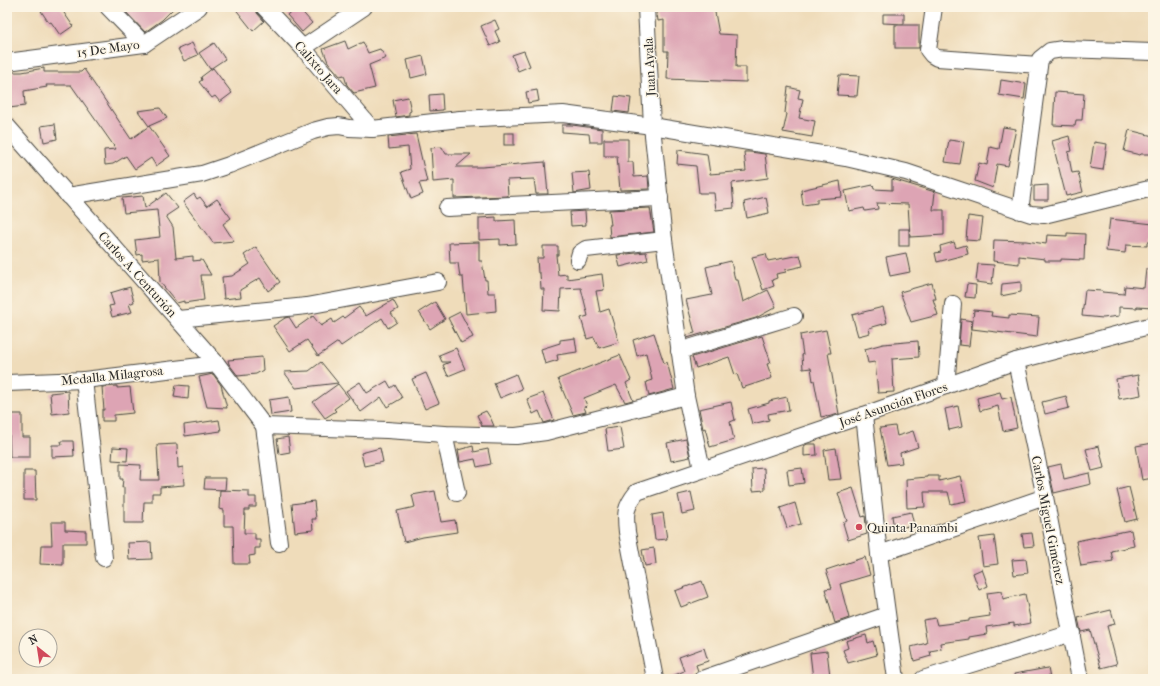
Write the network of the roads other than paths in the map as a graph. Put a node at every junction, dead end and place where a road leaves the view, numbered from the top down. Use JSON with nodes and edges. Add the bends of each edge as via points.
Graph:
{"nodes":[{"id":1,"x":108,"y":7,"type":"edge"},
{"id":2,"x":199,"y":7,"type":"edge"},
{"id":3,"x":264,"y":7,"type":"edge"},
{"id":4,"x":364,"y":7,"type":"edge"},
{"id":5,"x":646,"y":7,"type":"edge"},
{"id":6,"x":934,"y":7,"type":"edge"},
{"id":7,"x":144,"y":44,"type":"junction"},
{"id":8,"x":303,"y":48,"type":"junction"},
{"id":9,"x":1153,"y":52,"type":"edge"},
{"id":10,"x":7,"y":62,"type":"edge"},
{"id":11,"x":1039,"y":65,"type":"junction"},
{"id":12,"x":7,"y":126,"type":"edge"},
{"id":13,"x":652,"y":126,"type":"junction"},
{"id":14,"x":372,"y":128,"type":"junction"},
{"id":15,"x":1153,"y":188,"type":"edge"},
{"id":16,"x":68,"y":196,"type":"junction"},
{"id":17,"x":660,"y":198,"type":"junction"},
{"id":18,"x":447,"y":208,"type":"dead end"},
{"id":19,"x":1020,"y":211,"type":"junction"},
{"id":20,"x":664,"y":240,"type":"junction"},
{"id":21,"x":578,"y":260,"type":"dead end"},
{"id":22,"x":438,"y":282,"type":"dead end"},
{"id":23,"x":953,"y":304,"type":"dead end"},
{"id":24,"x":794,"y":316,"type":"dead end"},
{"id":25,"x":178,"y":319,"type":"junction"},
{"id":26,"x":1153,"y":325,"type":"edge"},
{"id":27,"x":679,"y":351,"type":"junction"},
{"id":28,"x":1016,"y":361,"type":"junction"},
{"id":29,"x":217,"y":364,"type":"junction"},
{"id":30,"x":84,"y":380,"type":"junction"},
{"id":31,"x":7,"y":382,"type":"edge"},
{"id":32,"x":946,"y":386,"type":"junction"},
{"id":33,"x":686,"y":396,"type":"junction"},
{"id":34,"x":864,"y":415,"type":"junction"},
{"id":35,"x":264,"y":426,"type":"junction"},
{"id":36,"x":444,"y":434,"type":"junction"},
{"id":37,"x":702,"y":470,"type":"junction"},
{"id":38,"x":457,"y":493,"type":"dead end"},
{"id":39,"x":1045,"y":497,"type":"junction"},
{"id":40,"x":279,"y":543,"type":"dead end"},
{"id":41,"x":879,"y":554,"type":"junction"},
{"id":42,"x":104,"y":558,"type":"dead end"},
{"id":43,"x":887,"y":615,"type":"junction"},
{"id":44,"x":1072,"y":634,"type":"junction"},
{"id":45,"x":655,"y":679,"type":"edge"},
{"id":46,"x":702,"y":679,"type":"edge"},
{"id":47,"x":896,"y":679,"type":"edge"},
{"id":48,"x":923,"y":679,"type":"edge"},
{"id":49,"x":1080,"y":679,"type":"edge"}],
"edges":[{"from":1,"to":7,"type":"street"},
{"from":2,"to":7,"type":"street","name":"15 De Mayo"},
{"from":3,"to":8,"type":"street","name":"Calixto Jara"},
{"from":4,"to":8,"type":"street"},
{"from":5,"to":13,"type":"street","name":"Juan Ayala"},
{"from":6,"to":11,"type":"street","via":[[928,50],[937,58]]},
{"from":7,"to":10,"type":"street","name":"15 De Mayo"},
{"from":8,"to":14,"type":"street","name":"Calixto Jara"},
{"from":9,"to":11,"type":"street","via":[[1062,49],[1050,51],[1040,59]]},
{"from":11,"to":19,"type":"street"},
{"from":12,"to":16,"type":"street","name":"Carlos A. Centurión"},
{"from":13,"to":14,"type":"street","via":[[562,114],[460,119]]},
{"from":13,"to":17,"type":"street","name":"Juan Ayala"},
{"from":13,"to":19,"type":"street","via":[[854,160],[906,172]]},
{"from":14,"to":16,"type":"street","via":[[328,127],[202,174]]},
{"from":15,"to":19,"type":"street","via":[[1044,215]]},
{"from":16,"to":25,"type":"street","name":"Carlos A. Centurión"},
{"from":17,"to":18,"type":"street"},
{"from":17,"to":20,"type":"street","name":"Juan Ayala"},
{"from":20,"to":21,"type":"street","via":[[586,249],[580,253]]},
{"from":20,"to":27,"type":"street","name":"Juan Ayala"},
{"from":22,"to":25,"type":"street","via":[[307,306]]},
{"from":23,"to":32,"type":"street"},
{"from":24,"to":27,"type":"street"},
{"from":25,"to":29,"type":"street","name":"Carlos A. Centurión"},
{"from":26,"to":28,"type":"street","name":"José Asunción Flores"},
{"from":27,"to":33,"type":"street","name":"Juan Ayala"},
{"from":28,"to":32,"type":"street","name":"José Asunción Flores"},
{"from":28,"to":39,"type":"street","name":"Carlos Miguel Giménez"},
{"from":29,"to":30,"type":"street","name":"Medalla Milagrosa"},
{"from":29,"to":35,"type":"street","name":"Carlos A. Centurión"},
{"from":30,"to":31,"type":"street","name":"Medalla Milagrosa"},
{"from":30,"to":42,"type":"street"},
{"from":32,"to":34,"type":"street","name":"José Asunción Flores"},
{"from":33,"to":36,"type":"street","via":[[546,432],[516,436]]},
{"from":33,"to":37,"type":"street","name":"Juan Ayala"},
{"from":34,"to":37,"type":"street","name":"José Asunción Flores"},
{"from":34,"to":41,"type":"street"},
{"from":35,"to":36,"type":"street"},
{"from":35,"to":40,"type":"street"},
{"from":36,"to":38,"type":"street"},
{"from":37,"to":45,"type":"street","name":"José Asunción Flores","via":[[636,492],[628,503],[627,532]]},
{"from":39,"to":41,"type":"street"},
{"from":39,"to":44,"type":"street","name":"Carlos Miguel Giménez"},
{"from":41,"to":43,"type":"street"},
{"from":43,"to":46,"type":"street"},
{"from":43,"to":47,"type":"street"},
{"from":44,"to":48,"type":"street"},
{"from":44,"to":49,"type":"street","name":"Carlos Miguel Giménez"}]}
